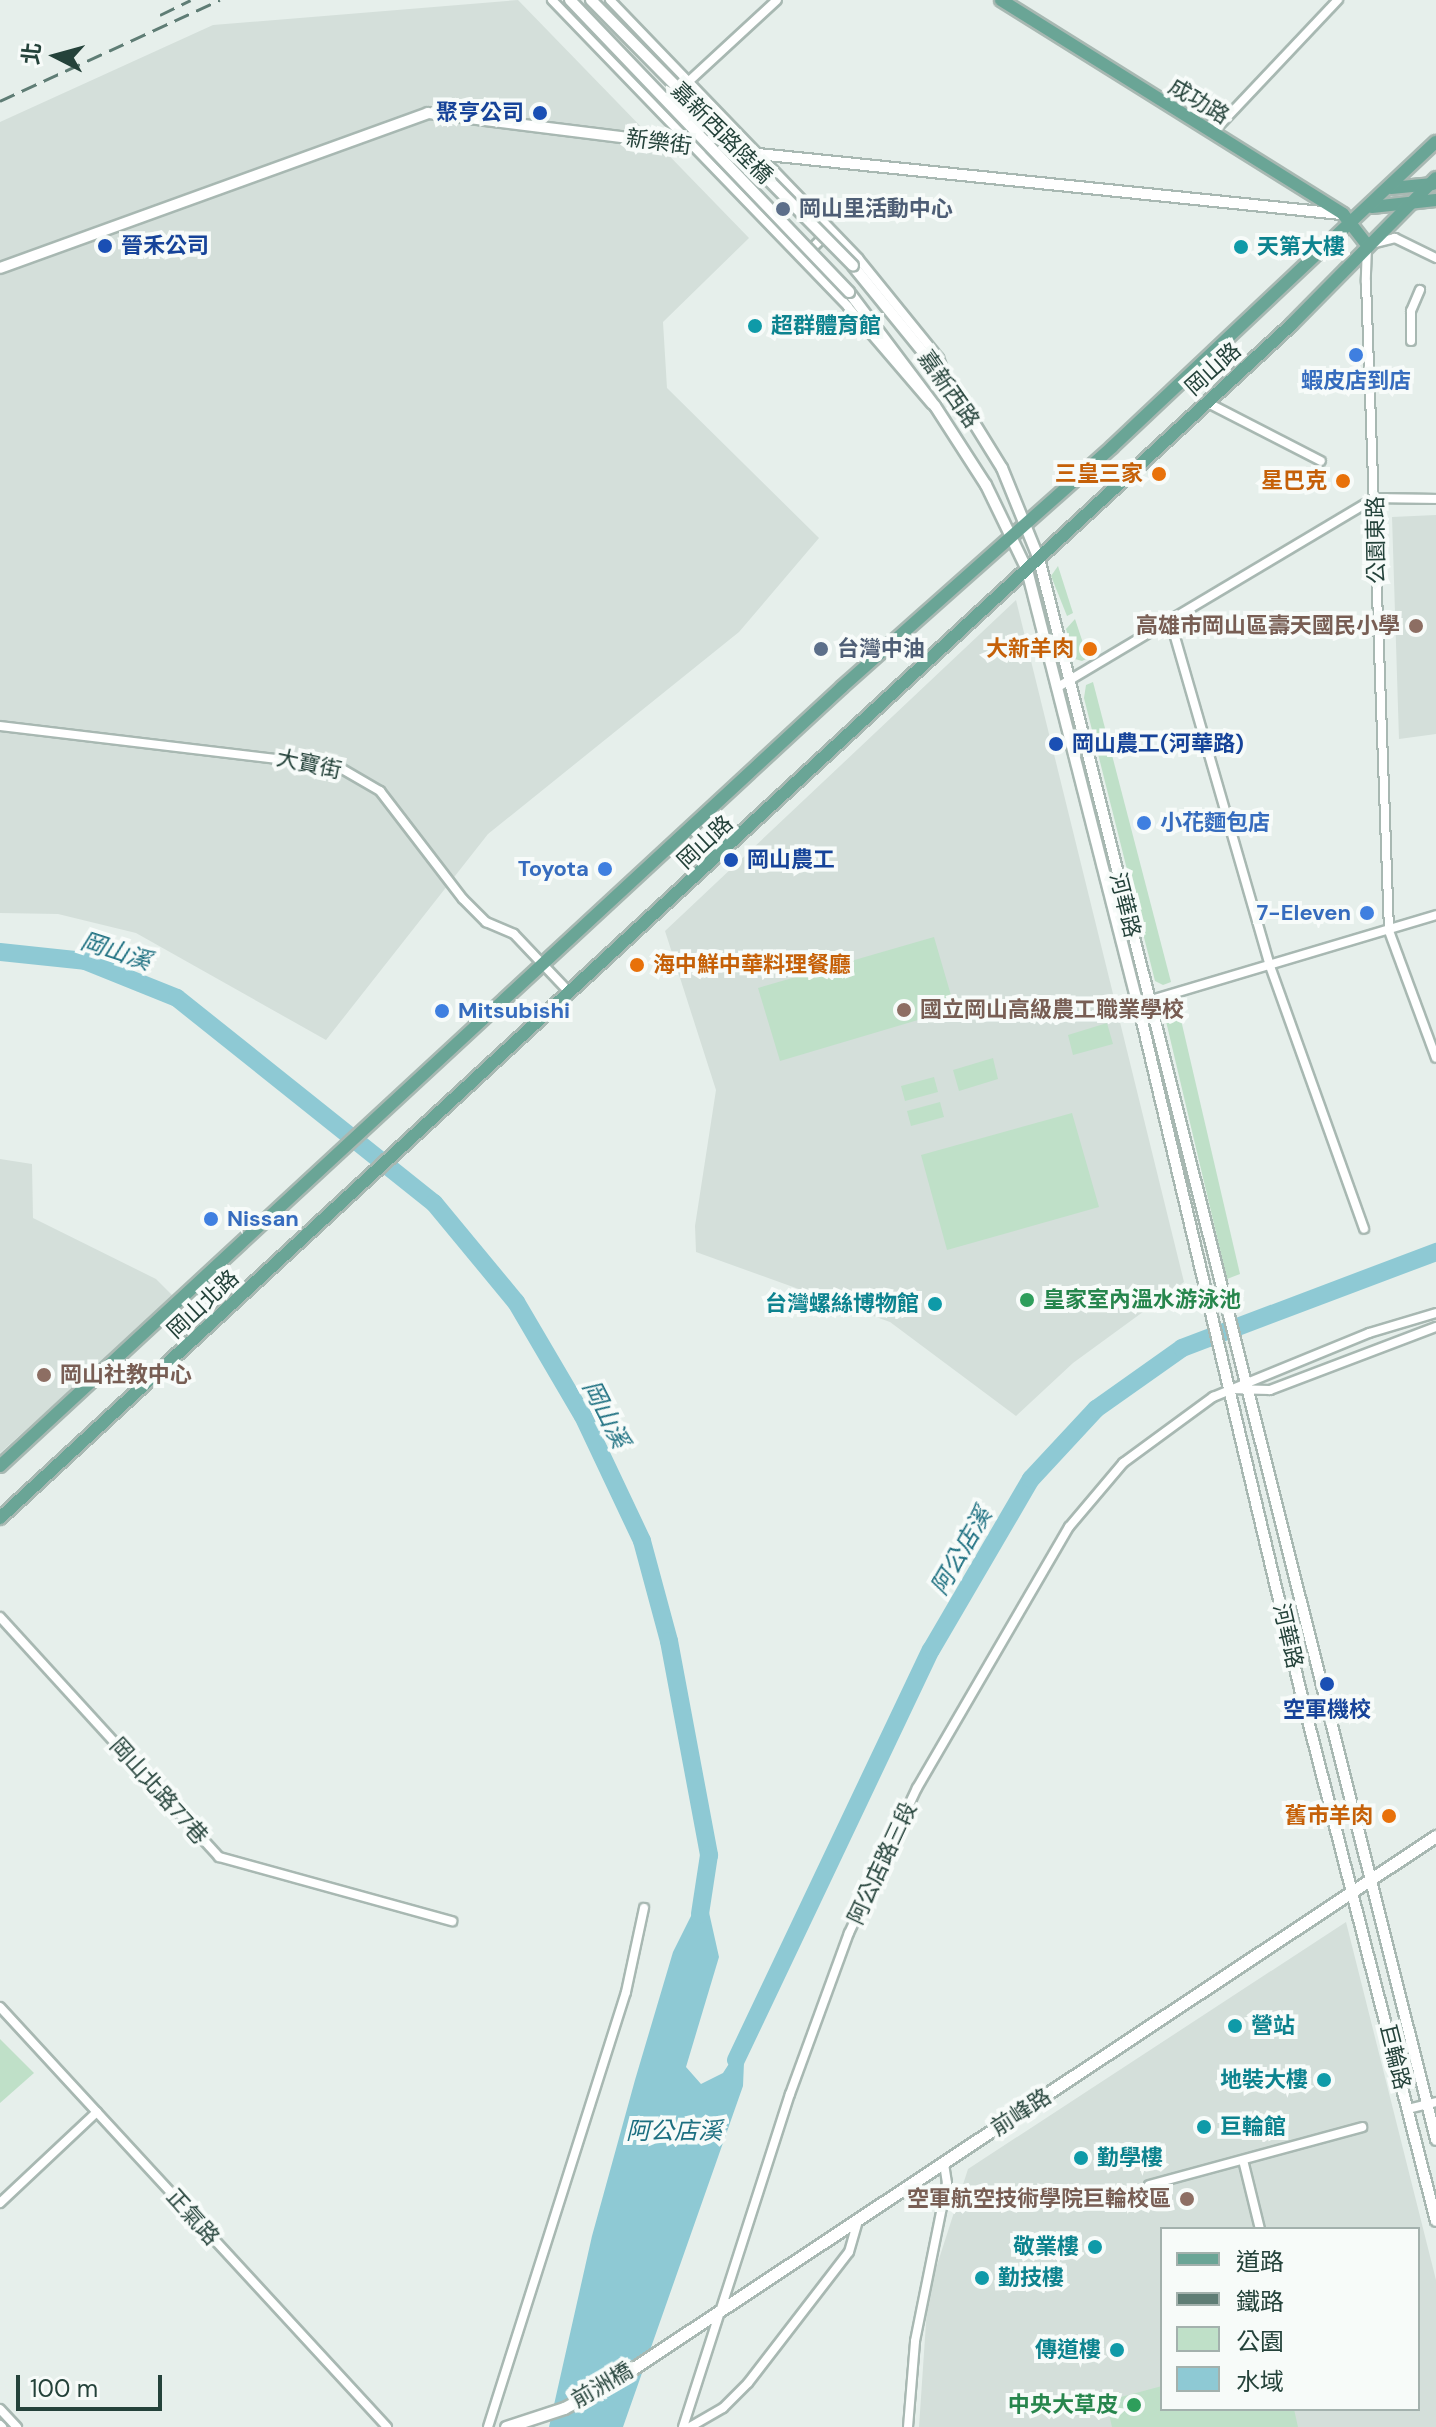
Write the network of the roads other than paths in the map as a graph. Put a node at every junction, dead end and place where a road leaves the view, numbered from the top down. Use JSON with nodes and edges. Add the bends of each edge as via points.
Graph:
{"nodes":[{"id":1,"x":552,"y":0,"type":"edge"},
{"id":2,"x":570,"y":0,"type":"edge"},
{"id":3,"x":591,"y":0,"type":"edge"},
{"id":4,"x":610,"y":0,"type":"edge"},
{"id":5,"x":777,"y":0,"type":"edge"},
{"id":6,"x":1001,"y":0,"type":"edge"},
{"id":7,"x":1338,"y":0,"type":"edge"},
{"id":8,"x":687,"y":83,"type":"junction"},
{"id":9,"x":1213,"y":132,"type":"junction"},
{"id":10,"x":1436,"y":142,"type":"edge"},
{"id":11,"x":696,"y":147,"type":"junction"},
{"id":12,"x":758,"y":154,"type":"junction"},
{"id":13,"x":1434,"y":182,"type":"edge"},
{"id":14,"x":1391,"y":188,"type":"junction"},
{"id":15,"x":1436,"y":200,"type":"edge"},
{"id":16,"x":1410,"y":205,"type":"junction"},
{"id":17,"x":1372,"y":207,"type":"junction"},
{"id":18,"x":1343,"y":214,"type":"junction"},
{"id":19,"x":1354,"y":223,"type":"junction"},
{"id":20,"x":831,"y":230,"type":"junction"},
{"id":21,"x":1367,"y":245,"type":"junction"},
{"id":22,"x":802,"y":258,"type":"junction"},
{"id":23,"x":1436,"y":258,"type":"edge"},
{"id":24,"x":853,"y":266,"type":"joint"},
{"id":25,"x":0,"y":268,"type":"edge"},
{"id":26,"x":1420,"y":290,"type":"dead end"},
{"id":27,"x":849,"y":292,"type":"joint"},
{"id":28,"x":1411,"y":341,"type":"dead end"},
{"id":29,"x":946,"y":378,"type":"junction"},
{"id":30,"x":1206,"y":402,"type":"junction"},
{"id":31,"x":935,"y":406,"type":"junction"},
{"id":32,"x":1321,"y":461,"type":"dead end"},
{"id":33,"x":1375,"y":498,"type":"junction"},
{"id":34,"x":1436,"y":499,"type":"edge"},
{"id":35,"x":1025,"y":524,"type":"junction"},
{"id":36,"x":1007,"y":538,"type":"junction"},
{"id":37,"x":1039,"y":559,"type":"junction"},
{"id":38,"x":1027,"y":570,"type":"junction"},
{"id":39,"x":1171,"y":623,"type":"junction"},
{"id":40,"x":1064,"y":684,"type":"junction"},
{"id":41,"x":0,"y":726,"type":"edge"},
{"id":42,"x":1436,"y":915,"type":"edge"},
{"id":43,"x":1389,"y":931,"type":"junction"},
{"id":44,"x":544,"y":964,"type":"junction"},
{"id":45,"x":1270,"y":966,"type":"junction"},
{"id":46,"x":571,"y":993,"type":"junction"},
{"id":47,"x":1144,"y":1002,"type":"junction"},
{"id":48,"x":1436,"y":1058,"type":"edge"},
{"id":49,"x":392,"y":1104,"type":"joint"},
{"id":50,"x":409,"y":1143,"type":"joint"},
{"id":51,"x":1364,"y":1229,"type":"dead end"},
{"id":52,"x":1436,"y":1313,"type":"edge"},
{"id":53,"x":1436,"y":1327,"type":"edge"},
{"id":54,"x":1369,"y":1333,"type":"junction"},
{"id":55,"x":1374,"y":1347,"type":"junction"},
{"id":56,"x":1246,"y":1386,"type":"junction"},
{"id":57,"x":1229,"y":1389,"type":"junction"},
{"id":58,"x":0,"y":1466,"type":"edge"},
{"id":59,"x":0,"y":1518,"type":"edge"},
{"id":60,"x":0,"y":1617,"type":"edge"},
{"id":61,"x":1436,"y":1836,"type":"edge"},
{"id":62,"x":1372,"y":1882,"type":"junction"},
{"id":63,"x":1353,"y":1894,"type":"junction"},
{"id":64,"x":644,"y":1908,"type":"dead end"},
{"id":65,"x":452,"y":1921,"type":"dead end"},
{"id":66,"x":0,"y":2007,"type":"edge"},
{"id":67,"x":1432,"y":2103,"type":"edge"},
{"id":68,"x":1408,"y":2109,"type":"junction"},
{"id":69,"x":97,"y":2112,"type":"junction"},
{"id":70,"x":1362,"y":2127,"type":"dead end"},
{"id":71,"x":1436,"y":2140,"type":"edge"},
{"id":72,"x":1243,"y":2160,"type":"junction"},
{"id":73,"x":944,"y":2163,"type":"junction"},
{"id":74,"x":1149,"y":2185,"type":"dead end"},
{"id":75,"x":0,"y":2203,"type":"edge"},
{"id":76,"x":858,"y":2220,"type":"junction"},
{"id":77,"x":1436,"y":2221,"type":"edge"},
{"id":78,"x":1260,"y":2227,"type":"edge"},
{"id":79,"x":717,"y":2311,"type":"junction"},
{"id":80,"x":688,"y":2330,"type":"joint"},
{"id":81,"x":0,"y":2409,"type":"edge"},
{"id":82,"x":508,"y":2426,"type":"edge"},
{"id":83,"x":17,"y":2427,"type":"edge"},
{"id":84,"x":387,"y":2427,"type":"edge"},
{"id":85,"x":488,"y":2427,"type":"edge"},
{"id":86,"x":683,"y":2427,"type":"edge"},
{"id":87,"x":690,"y":2427,"type":"edge"},
{"id":88,"x":908,"y":2427,"type":"edge"}],
"edges":[{"from":1,"to":11,"type":"street"},
{"from":2,"to":27,"type":"street","name":"嘉新西路陸橋","bridge":true},
{"from":3,"to":24,"type":"street","name":"嘉新西路陸橋","bridge":true},
{"from":4,"to":8,"type":"street"},
{"from":5,"to":8,"type":"street"},
{"from":6,"to":9,"type":"main road","name":"成功路"},
{"from":7,"to":9,"type":"street"},
{"from":8,"to":12,"type":"street"},
{"from":9,"to":18,"type":"main road","name":"成功路"},
{"from":10,"to":14,"type":"main road","name":"岡山路"},
{"from":11,"to":12,"type":"street","name":"新樂街"},
{"from":11,"to":22,"type":"street"},
{"from":11,"to":25,"type":"street","name":"新樂街","via":[[415,115]]},
{"from":12,"to":18,"type":"street","name":"新樂街"},
{"from":12,"to":20,"type":"street"},
{"from":13,"to":14,"type":"main road"},
{"from":13,"to":16,"type":"main road","name":"岡山路"},
{"from":14,"to":17,"type":"main road","name":"岡山路"},
{"from":15,"to":16,"type":"main road"},
{"from":16,"to":17,"type":"main road"},
{"from":16,"to":21,"type":"main road","name":"岡山路"},
{"from":17,"to":19,"type":"main road","name":"岡山路"},
{"from":18,"to":19,"type":"main road","name":"成功路"},
{"from":19,"to":21,"type":"main road","name":"成功路"},
{"from":19,"to":35,"type":"main road","name":"岡山路"},
{"from":20,"to":22,"type":"street"},
{"from":20,"to":29,"type":"street","via":[[939,358]]},
{"from":21,"to":23,"type":"street","via":[[1395,238]]},
{"from":21,"to":30,"type":"main road","name":"岡山路"},
{"from":21,"to":33,"type":"street","name":"公園東路"},
{"from":22,"to":31,"type":"street","via":[[924,400]]},
{"from":24,"to":29,"type":"street","name":"嘉新西路"},
{"from":26,"to":28,"type":"street","via":[[1411,311]]},
{"from":27,"to":31,"type":"street","name":"嘉新西路"},
{"from":29,"to":35,"type":"street","name":"嘉新西路","via":[[1002,468]]},
{"from":30,"to":32,"type":"street"},
{"from":30,"to":37,"type":"main road","name":"岡山路"},
{"from":31,"to":36,"type":"street","name":"嘉新西路","via":[[986,485]]},
{"from":33,"to":34,"type":"street"},
{"from":33,"to":39,"type":"street"},
{"from":33,"to":43,"type":"street","name":"公園東路"},
{"from":35,"to":36,"type":"main road"},
{"from":35,"to":37,"type":"street","name":"河華路"},
{"from":36,"to":38,"type":"street","name":"河華路"},
{"from":36,"to":44,"type":"main road","name":"岡山路"},
{"from":37,"to":38,"type":"main road"},
{"from":37,"to":40,"type":"street","name":"河華路"},
{"from":38,"to":40,"type":"street","name":"河華路"},
{"from":38,"to":46,"type":"main road","name":"岡山路"},
{"from":39,"to":40,"type":"street"},
{"from":39,"to":45,"type":"street"},
{"from":40,"to":47,"type":"street","name":"河華路"},
{"from":41,"to":44,"type":"street","name":"大寶街","via":[[337,766],[380,791],[463,899],[486,922],[514,934]]},
{"from":42,"to":43,"type":"street"},
{"from":43,"to":45,"type":"street"},
{"from":43,"to":48,"type":"street","name":"公園東路"},
{"from":44,"to":46,"type":"street","name":"大寶街"},
{"from":44,"to":49,"type":"main road","name":"岡山路"},
{"from":45,"to":47,"type":"street"},
{"from":45,"to":51,"type":"street"},
{"from":46,"to":50,"type":"main road","name":"岡山路"},
{"from":47,"to":56,"type":"street","name":"河華路"},
{"from":47,"to":57,"type":"street","name":"河華路"},
{"from":49,"to":58,"type":"main road","name":"岡山北路"},
{"from":50,"to":59,"type":"main road","name":"岡山北路"},
{"from":52,"to":54,"type":"street"},
{"from":53,"to":55,"type":"street"},
{"from":54,"to":55,"type":"street"},
{"from":54,"to":56,"type":"street"},
{"from":55,"to":56,"type":"street","via":[[1270,1390]]},
{"from":56,"to":57,"type":"street"},
{"from":56,"to":62,"type":"street","name":"河華路"},
{"from":57,"to":63,"type":"street","name":"河華路"},
{"from":57,"to":79,"type":"street","name":"阿公店路三段","via":[[1149,1440],[1099,1490],[1069,1527],[954,1721],[849,1933]]},
{"from":60,"to":65,"type":"street","name":"岡山北路77巷","via":[[219,1857]]},
{"from":61,"to":62,"type":"main road"},
{"from":62,"to":63,"type":"main road","name":"前峰路"},
{"from":62,"to":67,"type":"street","name":"巨輪路"},
{"from":63,"to":68,"type":"street","name":"巨輪路"},
{"from":63,"to":73,"type":"main road","name":"前峰路"},
{"from":64,"to":85,"type":"street","via":[[630,1979]]},
{"from":66,"to":69,"type":"street","name":"正氣路"},
{"from":67,"to":68,"type":"street"},
{"from":67,"to":71,"type":"street","name":"巨輪路"},
{"from":68,"to":77,"type":"street","name":"巨輪路"},
{"from":69,"to":75,"type":"street"},
{"from":69,"to":84,"type":"street","name":"正氣路"},
{"from":70,"to":72,"type":"street"},
{"from":72,"to":74,"type":"street"},
{"from":72,"to":78,"type":"street"},
{"from":73,"to":76,"type":"main road","name":"前峰路"},
{"from":73,"to":88,"type":"street","via":[[947,2183],[915,2341]]},
{"from":76,"to":79,"type":"main road","name":"前峰路"},
{"from":76,"to":87,"type":"street","via":[[849,2252],[748,2383],[723,2408]]},
{"from":79,"to":80,"type":"main road","name":"前峰路"},
{"from":79,"to":86,"type":"street","name":"阿公店路三段"},
{"from":80,"to":82,"type":"main road","name":"前洲橋","via":[[611,2383],[564,2408]]},
{"from":81,"to":83,"type":"street"}]}
